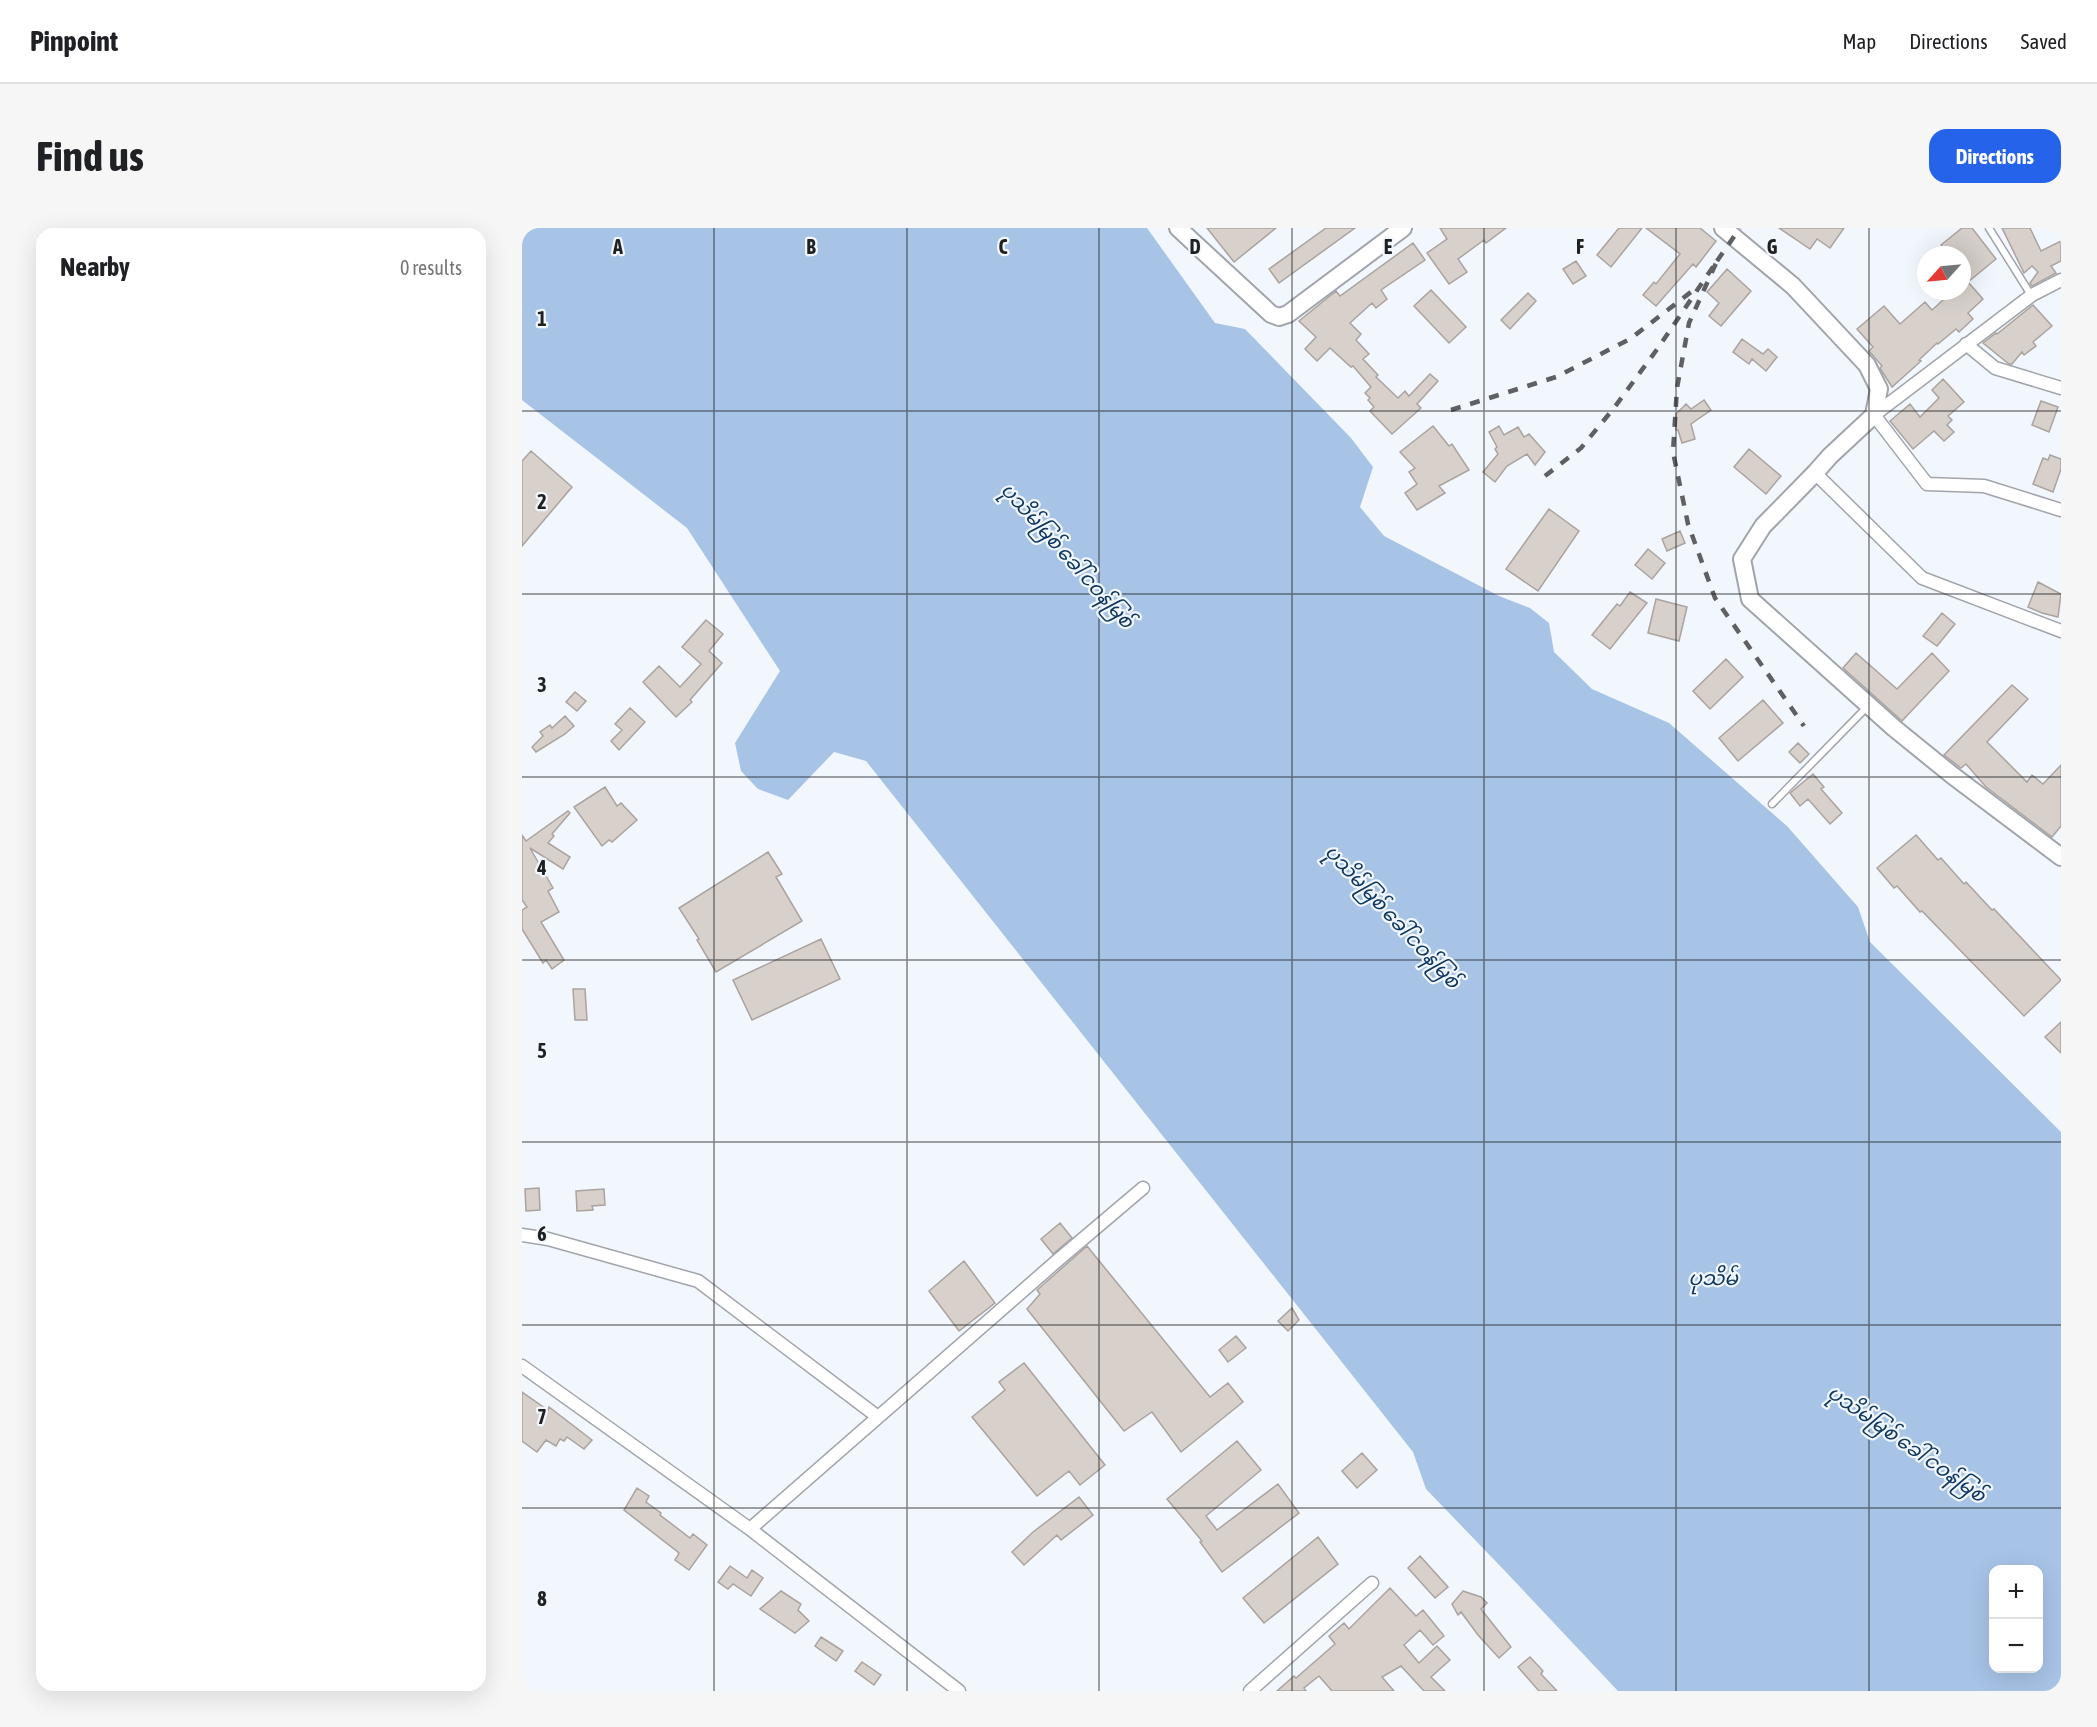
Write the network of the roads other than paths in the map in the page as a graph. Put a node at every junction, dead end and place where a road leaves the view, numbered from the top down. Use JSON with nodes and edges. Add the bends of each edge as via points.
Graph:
{"nodes":[{"id":1,"x":1178,"y":228,"type":"edge"},
{"id":2,"x":1403,"y":228,"type":"edge"},
{"id":3,"x":1989,"y":228,"type":"edge"},
{"id":4,"x":1730,"y":230,"type":"edge"},
{"id":5,"x":2061,"y":280,"type":"edge"},
{"id":6,"x":2032,"y":296,"type":"junction"},
{"id":7,"x":1966,"y":344,"type":"junction"},
{"id":8,"x":2061,"y":388,"type":"edge"},
{"id":9,"x":1874,"y":415,"type":"junction"},
{"id":10,"x":1815,"y":473,"type":"junction"},
{"id":11,"x":2061,"y":510,"type":"edge"},
{"id":12,"x":2061,"y":631,"type":"edge"},
{"id":13,"x":1868,"y":706,"type":"junction"},
{"id":14,"x":1772,"y":804,"type":"dead end"},
{"id":15,"x":2061,"y":857,"type":"edge"},
{"id":16,"x":1143,"y":1188,"type":"dead end"},
{"id":17,"x":522,"y":1235,"type":"edge"},
{"id":18,"x":522,"y":1366,"type":"edge"},
{"id":19,"x":878,"y":1418,"type":"junction"},
{"id":20,"x":750,"y":1529,"type":"junction"},
{"id":21,"x":1372,"y":1583,"type":"dead end"},
{"id":22,"x":958,"y":1691,"type":"edge"},
{"id":23,"x":1250,"y":1691,"type":"edge"}],
"edges":[{"from":1,"to":2,"type":"street","via":[[1271,314],[1279,317]]},
{"from":3,"to":6,"type":"lane"},
{"from":4,"to":9,"type":"street","via":[[1793,286],[1867,366],[1879,389]]},
{"from":5,"to":6,"type":"street"},
{"from":6,"to":7,"type":"street"},
{"from":7,"to":8,"type":"street","via":[[1995,368]]},
{"from":7,"to":9,"type":"street"},
{"from":9,"to":10,"type":"street"},
{"from":9,"to":11,"type":"street","via":[[1927,484],[1984,486]]},
{"from":10,"to":12,"type":"street","via":[[1922,578]]},
{"from":10,"to":13,"type":"street","via":[[1763,526],[1742,559],[1750,599]]},
{"from":13,"to":14,"type":"lane"},
{"from":13,"to":15,"type":"street"},
{"from":16,"to":19,"type":"street"},
{"from":17,"to":19,"type":"street","via":[[698,1281]]},
{"from":18,"to":20,"type":"street"},
{"from":19,"to":20,"type":"street"},
{"from":20,"to":22,"type":"street"},
{"from":21,"to":23,"type":"street"}]}
